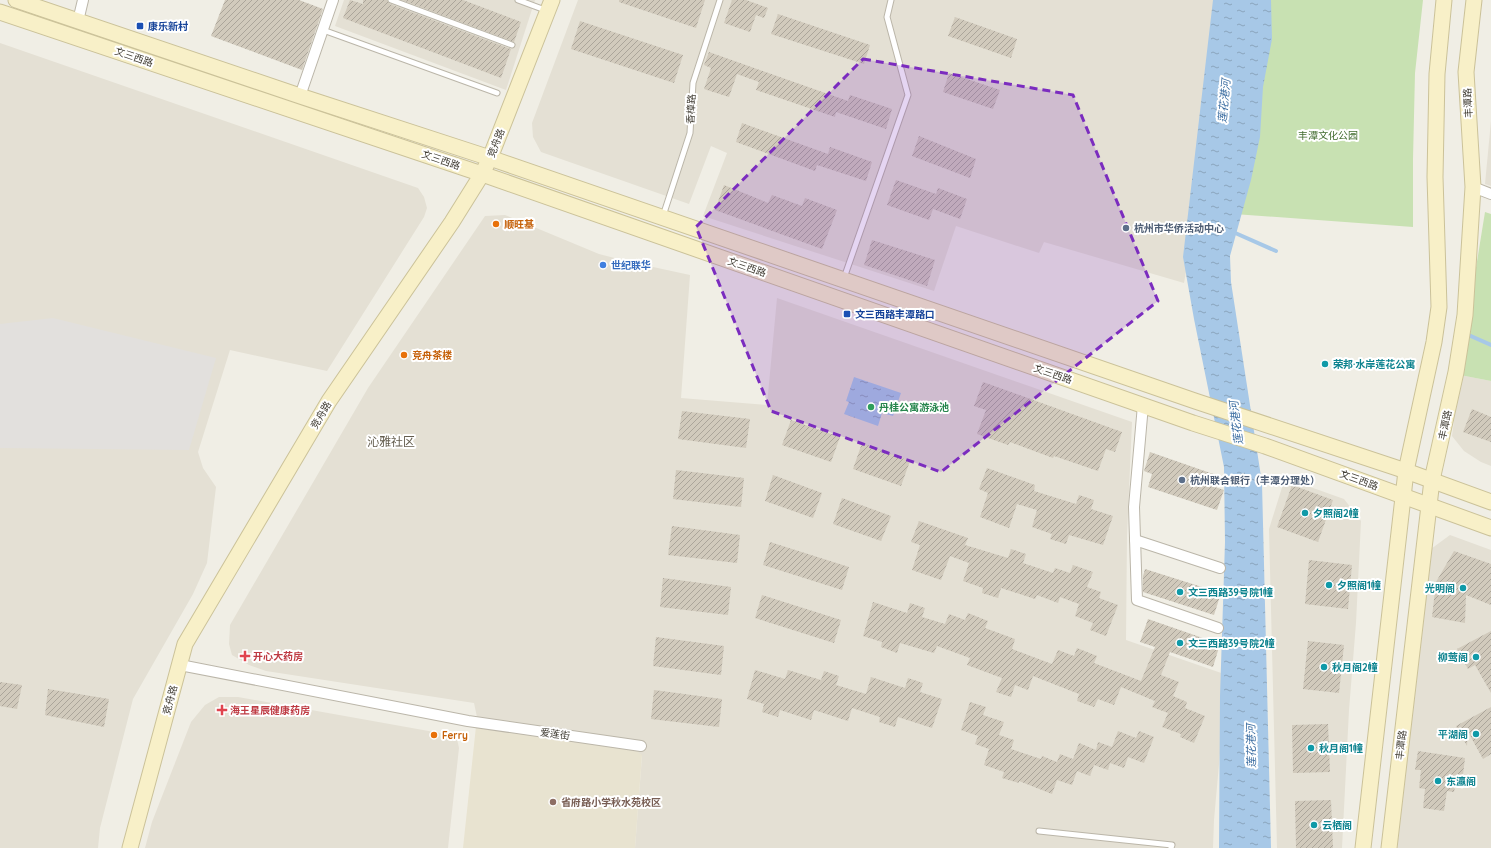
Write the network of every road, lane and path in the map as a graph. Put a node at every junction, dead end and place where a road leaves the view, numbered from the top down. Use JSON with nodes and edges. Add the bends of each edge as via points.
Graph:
{"nodes":[{"id":1,"x":16,"y":0,"type":"edge"},
{"id":2,"x":83,"y":0,"type":"edge"},
{"id":3,"x":333,"y":0,"type":"edge"},
{"id":4,"x":391,"y":0,"type":"edge"},
{"id":5,"x":518,"y":0,"type":"edge"},
{"id":6,"x":720,"y":0,"type":"edge"},
{"id":7,"x":892,"y":0,"type":"edge"},
{"id":8,"x":1444,"y":0,"type":"edge"},
{"id":9,"x":1474,"y":0,"type":"edge"},
{"id":10,"x":550,"y":5,"type":"edge"},
{"id":11,"x":0,"y":12,"type":"edge"},
{"id":12,"x":78,"y":21,"type":"junction"},
{"id":13,"x":323,"y":30,"type":"junction"},
{"id":14,"x":512,"y":45,"type":"dead end"},
{"id":15,"x":497,"y":93,"type":"dead end"},
{"id":16,"x":300,"y":96,"type":"junction"},
{"id":17,"x":490,"y":158,"type":"junction"},
{"id":18,"x":482,"y":174,"type":"junction"},
{"id":19,"x":1473,"y":187,"type":"junction"},
{"id":20,"x":1491,"y":194,"type":"edge"},
{"id":21,"x":662,"y":218,"type":"junction"},
{"id":22,"x":843,"y":280,"type":"junction"},
{"id":23,"x":1143,"y":405,"type":"junction"},
{"id":24,"x":1406,"y":471,"type":"junction"},
{"id":25,"x":1432,"y":480,"type":"junction"},
{"id":26,"x":1404,"y":497,"type":"junction"},
{"id":27,"x":1491,"y":502,"type":"edge"},
{"id":28,"x":1430,"y":506,"type":"junction"},
{"id":29,"x":1491,"y":528,"type":"edge"},
{"id":30,"x":1135,"y":540,"type":"junction"},
{"id":31,"x":1220,"y":568,"type":"dead end"},
{"id":32,"x":1218,"y":628,"type":"dead end"},
{"id":33,"x":180,"y":665,"type":"junction"},
{"id":34,"x":641,"y":746,"type":"dead end"},
{"id":35,"x":1039,"y":831,"type":"dead end"},
{"id":36,"x":130,"y":848,"type":"edge"},
{"id":37,"x":1171,"y":848,"type":"edge"},
{"id":38,"x":1363,"y":848,"type":"edge"},
{"id":39,"x":1389,"y":848,"type":"edge"}],
"edges":[{"from":1,"to":12,"type":"main road","name":"文三西路"},
{"from":2,"to":12,"type":"street"},
{"from":3,"to":13,"type":"street"},
{"from":4,"to":14,"type":"lane"},
{"from":5,"to":10,"type":"lane"},
{"from":6,"to":21,"type":"lane","name":"香樟路","via":[[693,83],[690,133]]},
{"from":7,"to":22,"type":"lane","via":[[887,17],[908,95]]},
{"from":8,"to":24,"type":"main road","via":[[1437,74],[1435,169],[1439,307],[1434,342]]},
{"from":9,"to":19,"type":"main road","name":"丰潭路","via":[[1466,72]]},
{"from":10,"to":17,"type":"main road","name":"竞舟路"},
{"from":11,"to":18,"type":"main road","name":"文三西路"},
{"from":12,"to":16,"type":"main road","name":"文三西路"},
{"from":13,"to":15,"type":"lane"},
{"from":13,"to":16,"type":"street"},
{"from":16,"to":17,"type":"main road","name":"文三西路"},
{"from":17,"to":18,"type":"main road","name":"竞舟路"},
{"from":17,"to":21,"type":"main road","name":"文三西路"},
{"from":18,"to":23,"type":"main road","name":"文三西路"},
{"from":18,"to":33,"type":"main road","name":"竞舟路","via":[[329,401],[185,644]]},
{"from":19,"to":20,"type":"street"},
{"from":19,"to":25,"type":"main road","name":"丰潭路","via":[[1465,315]]},
{"from":21,"to":22,"type":"main road","name":"文三西路"},
{"from":22,"to":24,"type":"main road","name":"文三西路"},
{"from":23,"to":26,"type":"main road","name":"文三西路"},
{"from":23,"to":30,"type":"street","via":[[1134,507]]},
{"from":24,"to":25,"type":"main road","name":"文三西路"},
{"from":24,"to":26,"type":"main road"},
{"from":25,"to":27,"type":"main road","name":"文三西路"},
{"from":25,"to":28,"type":"main road","name":"丰潭路"},
{"from":26,"to":28,"type":"main road","name":"文三西路"},
{"from":26,"to":38,"type":"main road"},
{"from":28,"to":29,"type":"main road","name":"文三西路"},
{"from":28,"to":39,"type":"main road","name":"丰潭路"},
{"from":30,"to":31,"type":"street"},
{"from":30,"to":32,"type":"street","via":[[1137,600]]},
{"from":33,"to":34,"type":"street","name":"爱莲街","via":[[468,721]]},
{"from":33,"to":36,"type":"main road","name":"竞舟路"},
{"from":35,"to":37,"type":"lane","via":[[1172,845]]}]}
